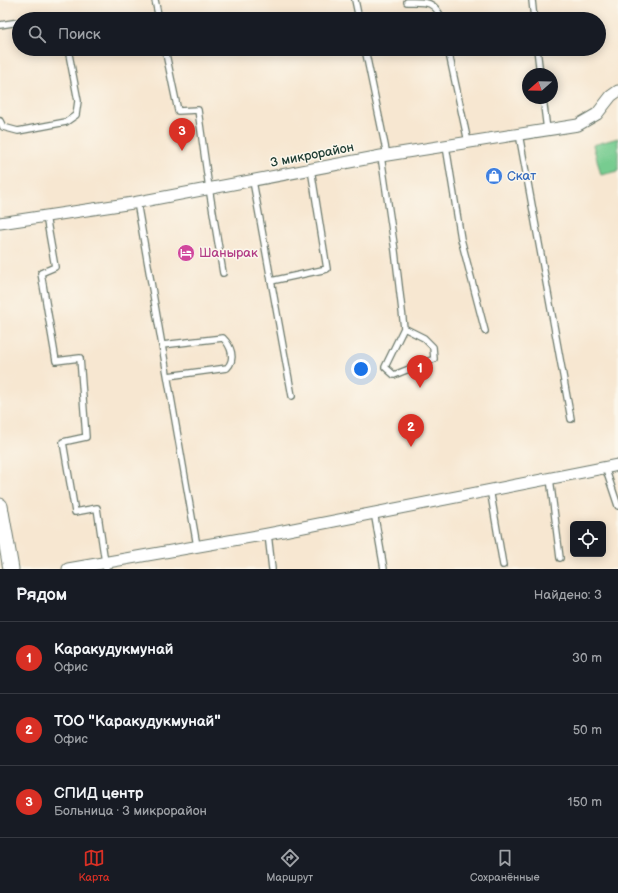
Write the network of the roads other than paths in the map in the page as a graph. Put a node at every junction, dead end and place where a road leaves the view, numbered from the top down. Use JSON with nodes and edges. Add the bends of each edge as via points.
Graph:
{"nodes":[{"id":1,"x":155,"y":0,"type":"edge"},
{"id":2,"x":355,"y":0,"type":"edge"},
{"id":3,"x":532,"y":0,"type":"edge"},
{"id":4,"x":407,"y":2,"type":"dead end"},
{"id":5,"x":158,"y":12,"type":"edge"},
{"id":6,"x":358,"y":12,"type":"edge"},
{"id":7,"x":439,"y":12,"type":"edge"},
{"id":8,"x":533,"y":12,"type":"edge"},
{"id":9,"x":12,"y":23,"type":"edge"},
{"id":10,"x":0,"y":25,"type":"edge"},
{"id":11,"x":69,"y":56,"type":"edge"},
{"id":12,"x":166,"y":56,"type":"edge"},
{"id":13,"x":366,"y":56,"type":"edge"},
{"id":14,"x":450,"y":56,"type":"edge"},
{"id":15,"x":538,"y":56,"type":"edge"},
{"id":16,"x":539,"y":68,"type":"edge"},
{"id":17,"x":618,"y":91,"type":"edge"},
{"id":18,"x":544,"y":104,"type":"edge"},
{"id":19,"x":0,"y":121,"type":"edge"},
{"id":20,"x":547,"y":130,"type":"junction"},
{"id":21,"x":519,"y":134,"type":"junction"},
{"id":22,"x":468,"y":142,"type":"junction"},
{"id":23,"x":446,"y":146,"type":"junction"},
{"id":24,"x":384,"y":155,"type":"junction"},
{"id":25,"x":311,"y":169,"type":"junction"},
{"id":26,"x":254,"y":181,"type":"junction"},
{"id":27,"x":209,"y":188,"type":"junction"},
{"id":28,"x":137,"y":202,"type":"junction"},
{"id":29,"x":46,"y":216,"type":"junction"},
{"id":30,"x":0,"y":223,"type":"edge"},
{"id":31,"x":224,"y":273,"type":"dead end"},
{"id":32,"x":271,"y":281,"type":"junction"},
{"id":33,"x":404,"y":328,"type":"junction"},
{"id":34,"x":485,"y":331,"type":"dead end"},
{"id":35,"x":162,"y":346,"type":"junction"},
{"id":36,"x":168,"y":376,"type":"junction"},
{"id":37,"x":292,"y":396,"type":"dead end"},
{"id":38,"x":571,"y":419,"type":"dead end"},
{"id":39,"x":618,"y":465,"type":"edge"},
{"id":40,"x":605,"y":467,"type":"junction"},
{"id":41,"x":550,"y":478,"type":"junction"},
{"id":42,"x":490,"y":489,"type":"junction"},
{"id":43,"x":0,"y":506,"type":"edge"},
{"id":44,"x":618,"y":506,"type":"edge"},
{"id":45,"x":374,"y":512,"type":"junction"},
{"id":46,"x":268,"y":534,"type":"junction"},
{"id":47,"x":198,"y":546,"type":"junction"},
{"id":48,"x":560,"y":558,"type":"dead end"},
{"id":49,"x":503,"y":565,"type":"dead end"},
{"id":50,"x":105,"y":566,"type":"edge"},
{"id":51,"x":11,"y":569,"type":"edge"},
{"id":52,"x":68,"y":569,"type":"edge"},
{"id":53,"x":272,"y":569,"type":"edge"},
{"id":54,"x":384,"y":569,"type":"edge"}],
"edges":[{"from":1,"to":5,"type":"lane"},
{"from":2,"to":6,"type":"lane"},
{"from":3,"to":8,"type":"lane"},
{"from":4,"to":7,"type":"lane","via":[[426,2],[437,8]]},
{"from":9,"to":10,"type":"lane"},
{"from":11,"to":19,"type":"lane","via":[[78,101],[76,115],[66,122],[18,131],[3,127]]},
{"from":12,"to":27,"type":"lane","via":[[178,111],[198,110]]},
{"from":13,"to":24,"type":"lane"},
{"from":14,"to":22,"type":"lane"},
{"from":15,"to":16,"type":"lane"},
{"from":17,"to":20,"type":"street","name":"3 микрорайон","via":[[597,114],[578,125]]},
{"from":18,"to":20,"type":"lane"},
{"from":20,"to":21,"type":"street","name":"3 микрорайон"},
{"from":21,"to":22,"type":"street","name":"3 микрорайон"},
{"from":21,"to":38,"type":"lane"},
{"from":22,"to":23,"type":"street","name":"3 микрорайон"},
{"from":23,"to":24,"type":"street","name":"3 микрорайон"},
{"from":23,"to":34,"type":"lane","via":[[461,240]]},
{"from":24,"to":25,"type":"street","name":"3 микрорайон"},
{"from":24,"to":33,"type":"lane"},
{"from":25,"to":26,"type":"street","name":"3 микрорайон"},
{"from":25,"to":32,"type":"lane","via":[[327,270]]},
{"from":26,"to":27,"type":"street","name":"3 микрорайон"},
{"from":26,"to":32,"type":"lane"},
{"from":27,"to":28,"type":"street","name":"3 микрорайон"},
{"from":27,"to":31,"type":"lane"},
{"from":28,"to":29,"type":"street","name":"3 микрорайон"},
{"from":28,"to":35,"type":"lane"},
{"from":29,"to":30,"type":"street","name":"3 микрорайон"},
{"from":29,"to":50,"type":"lane","via":[[55,267],[40,273],[56,361],[80,358],[86,437],[63,442],[64,450],[75,512],[97,508]]},
{"from":32,"to":37,"type":"lane"},
{"from":33,"to":33,"type":"lane","via":[[385,366],[394,374],[434,359],[433,347],[424,338]]},
{"from":35,"to":36,"type":"lane"},
{"from":35,"to":36,"type":"lane","via":[[223,338],[229,344],[232,358],[227,368]]},
{"from":36,"to":47,"type":"lane"},
{"from":39,"to":40,"type":"street"},
{"from":40,"to":41,"type":"street"},
{"from":40,"to":44,"type":"lane"},
{"from":41,"to":42,"type":"street"},
{"from":41,"to":48,"type":"lane"},
{"from":42,"to":45,"type":"street"},
{"from":42,"to":49,"type":"lane"},
{"from":43,"to":51,"type":"street"},
{"from":45,"to":46,"type":"street"},
{"from":45,"to":54,"type":"lane"},
{"from":46,"to":47,"type":"street"},
{"from":46,"to":53,"type":"lane"},
{"from":47,"to":50,"type":"street"},
{"from":50,"to":52,"type":"street"}]}
